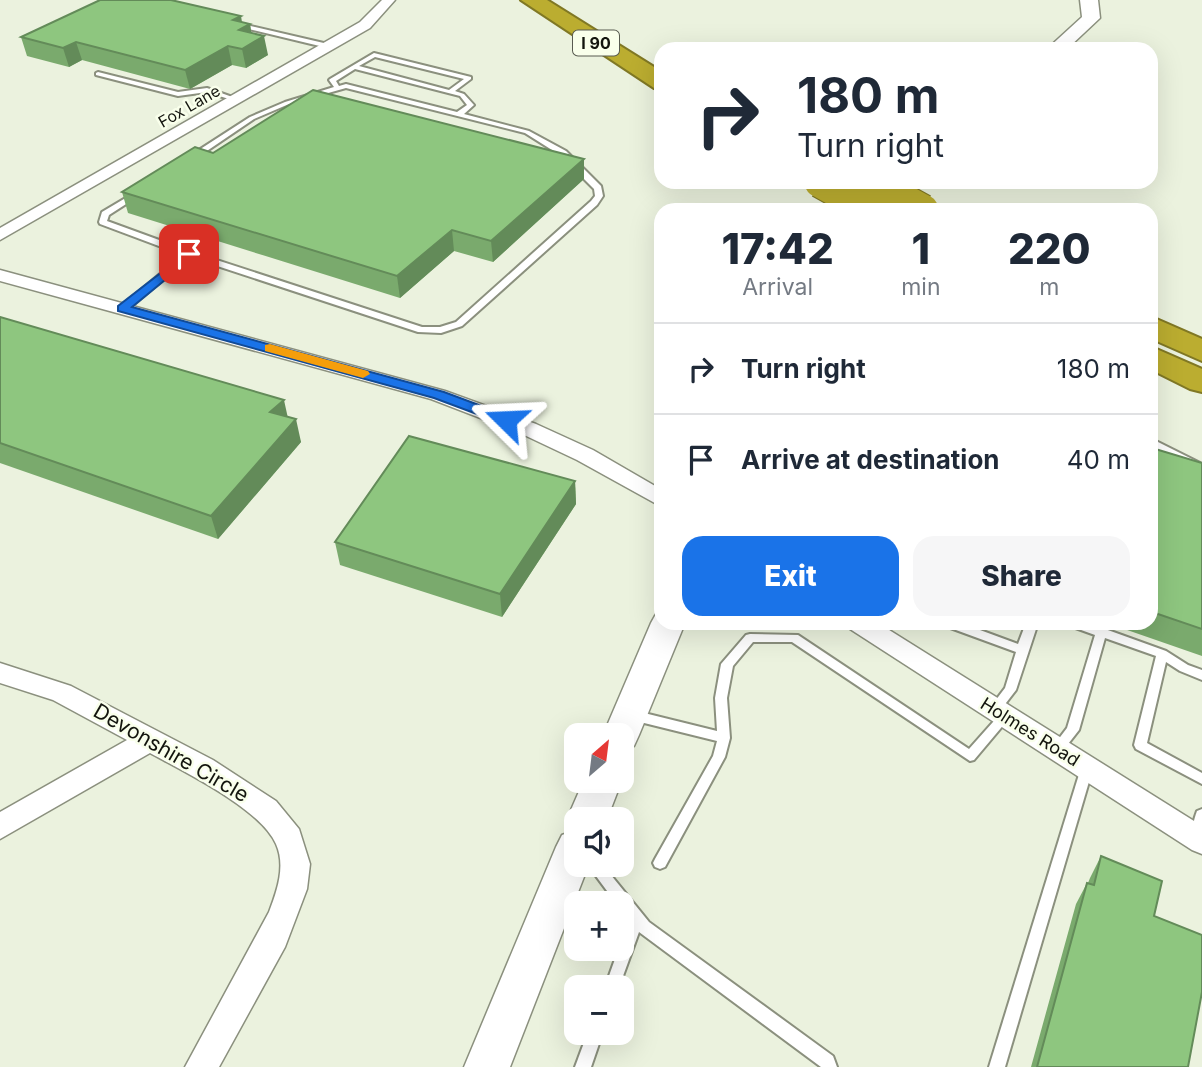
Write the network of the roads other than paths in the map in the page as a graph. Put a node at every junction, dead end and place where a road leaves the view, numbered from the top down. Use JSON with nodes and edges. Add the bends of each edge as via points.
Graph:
{"nodes":[{"id":1,"x":389,"y":0,"type":"edge"},
{"id":2,"x":532,"y":0,"type":"edge"},
{"id":3,"x":1089,"y":0,"type":"edge"},
{"id":4,"x":227,"y":22,"type":"edge"},
{"id":5,"x":1064,"y":42,"type":"edge"},
{"id":6,"x":328,"y":46,"type":"junction"},
{"id":7,"x":354,"y":67,"type":"junction"},
{"id":8,"x":98,"y":74,"type":"dead end"},
{"id":9,"x":654,"y":78,"type":"edge"},
{"id":10,"x":337,"y":87,"type":"junction"},
{"id":11,"x":450,"y":92,"type":"junction"},
{"id":12,"x":235,"y":99,"type":"junction"},
{"id":13,"x":459,"y":114,"type":"junction"},
{"id":14,"x":184,"y":162,"type":"edge"},
{"id":15,"x":832,"y":189,"type":"edge"},
{"id":16,"x":877,"y":189,"type":"edge"},
{"id":17,"x":885,"y":189,"type":"edge"},
{"id":18,"x":139,"y":192,"type":"edge"},
{"id":19,"x":858,"y":203,"type":"edge"},
{"id":20,"x":862,"y":203,"type":"edge"},
{"id":21,"x":910,"y":203,"type":"edge"},
{"id":22,"x":0,"y":235,"type":"edge"},
{"id":23,"x":189,"y":254,"type":"junction"},
{"id":24,"x":0,"y":275,"type":"edge"},
{"id":25,"x":123,"y":309,"type":"junction"},
{"id":26,"x":1158,"y":330,"type":"edge"},
{"id":27,"x":1202,"y":351,"type":"edge"},
{"id":28,"x":1158,"y":359,"type":"edge"},
{"id":29,"x":1202,"y":383,"type":"edge"},
{"id":30,"x":1158,"y":445,"type":"edge"},
{"id":31,"x":1202,"y":468,"type":"edge"},
{"id":32,"x":654,"y":495,"type":"edge"},
{"id":33,"x":664,"y":630,"type":"edge"},
{"id":34,"x":870,"y":630,"type":"edge"},
{"id":35,"x":968,"y":630,"type":"edge"},
{"id":36,"x":1029,"y":630,"type":"edge"},
{"id":37,"x":1095,"y":630,"type":"edge"},
{"id":38,"x":1101,"y":632,"type":"junction"},
{"id":39,"x":1022,"y":650,"type":"junction"},
{"id":40,"x":1162,"y":654,"type":"junction"},
{"id":41,"x":0,"y":673,"type":"edge"},
{"id":42,"x":1202,"y":675,"type":"edge"},
{"id":43,"x":1000,"y":713,"type":"junction"},
{"id":44,"x":626,"y":723,"type":"edge"},
{"id":45,"x":634,"y":726,"type":"edge"},
{"id":46,"x":724,"y":738,"type":"junction"},
{"id":47,"x":148,"y":740,"type":"junction"},
{"id":48,"x":1057,"y":749,"type":"junction"},
{"id":49,"x":1087,"y":768,"type":"junction"},
{"id":50,"x":1202,"y":779,"type":"edge"},
{"id":51,"x":0,"y":827,"type":"edge"},
{"id":52,"x":1200,"y":831,"type":"edge"},
{"id":53,"x":660,"y":863,"type":"dead end"},
{"id":54,"x":564,"y":877,"type":"edge"},
{"id":55,"x":603,"y":877,"type":"edge"},
{"id":56,"x":637,"y":919,"type":"junction"},
{"id":57,"x":616,"y":975,"type":"edge"},
{"id":58,"x":591,"y":1045,"type":"edge"},
{"id":59,"x":201,"y":1067,"type":"edge"},
{"id":60,"x":487,"y":1067,"type":"edge"},
{"id":61,"x":583,"y":1067,"type":"edge"},
{"id":62,"x":829,"y":1067,"type":"edge"},
{"id":63,"x":997,"y":1067,"type":"edge"}],
"edges":[{"from":1,"to":6,"type":"street","name":"Fox Lane","via":[[373,19]]},
{"from":2,"to":9,"type":"highway","number":"I 90"},
{"from":3,"to":5,"type":"street","via":[[1091,18]]},
{"from":4,"to":6,"type":"lane"},
{"from":6,"to":12,"type":"street","name":"Fox Lane"},
{"from":7,"to":10,"type":"lane","via":[[332,80]]},
{"from":7,"to":11,"type":"lane"},
{"from":7,"to":11,"type":"lane","via":[[374,55],[468,78]]},
{"from":8,"to":12,"type":"lane","via":[[178,94],[207,90]]},
{"from":10,"to":13,"type":"lane"},
{"from":10,"to":14,"type":"lane","via":[[252,118]]},
{"from":11,"to":13,"type":"lane","via":[[462,95],[471,105]]},
{"from":12,"to":22,"type":"street","name":"Fox Lane"},
{"from":13,"to":23,"type":"lane","via":[[544,141],[582,170],[598,187],[599,196],[454,327],[422,330]]},
{"from":15,"to":19,"type":"highway","bridge":true},
{"from":16,"to":20,"type":"street"},
{"from":17,"to":21,"type":"highway","bridge":true},
{"from":18,"to":23,"type":"lane","via":[[105,214],[103,222]]},
{"from":23,"to":25,"type":"lane"},
{"from":24,"to":25,"type":"street"},
{"from":25,"to":32,"type":"street","via":[[439,395],[585,455]]},
{"from":26,"to":27,"type":"highway"},
{"from":28,"to":29,"type":"highway"},
{"from":30,"to":31,"type":"lane"},
{"from":33,"to":44,"type":"street"},
{"from":34,"to":43,"type":"street","name":"Holmes Road"},
{"from":35,"to":39,"type":"lane"},
{"from":36,"to":39,"type":"lane"},
{"from":37,"to":38,"type":"lane"},
{"from":38,"to":40,"type":"lane"},
{"from":38,"to":48,"type":"lane","via":[[1073,730]]},
{"from":39,"to":43,"type":"lane"},
{"from":40,"to":42,"type":"lane"},
{"from":40,"to":50,"type":"lane","via":[[1140,744]]},
{"from":41,"to":47,"type":"street","name":"Devonshire Circle","via":[[62,693]]},
{"from":43,"to":46,"type":"lane","via":[[970,756],[794,638],[750,638],[727,664],[721,698]]},
{"from":43,"to":48,"type":"street","name":"Holmes Road"},
{"from":45,"to":46,"type":"lane"},
{"from":46,"to":53,"type":"lane","via":[[719,757]]},
{"from":47,"to":51,"type":"street"},
{"from":47,"to":59,"type":"street","name":"Devonshire Circle","via":[[266,809],[289,838],[295,864],[292,889],[274,937]]},
{"from":48,"to":49,"type":"street","name":"Holmes Road"},
{"from":49,"to":52,"type":"street","name":"Holmes Road"},
{"from":49,"to":63,"type":"lane"},
{"from":54,"to":60,"type":"street"},
{"from":55,"to":56,"type":"lane"},
{"from":56,"to":57,"type":"lane"},
{"from":56,"to":62,"type":"lane","via":[[828,1061]]},
{"from":58,"to":61,"type":"lane"}]}
